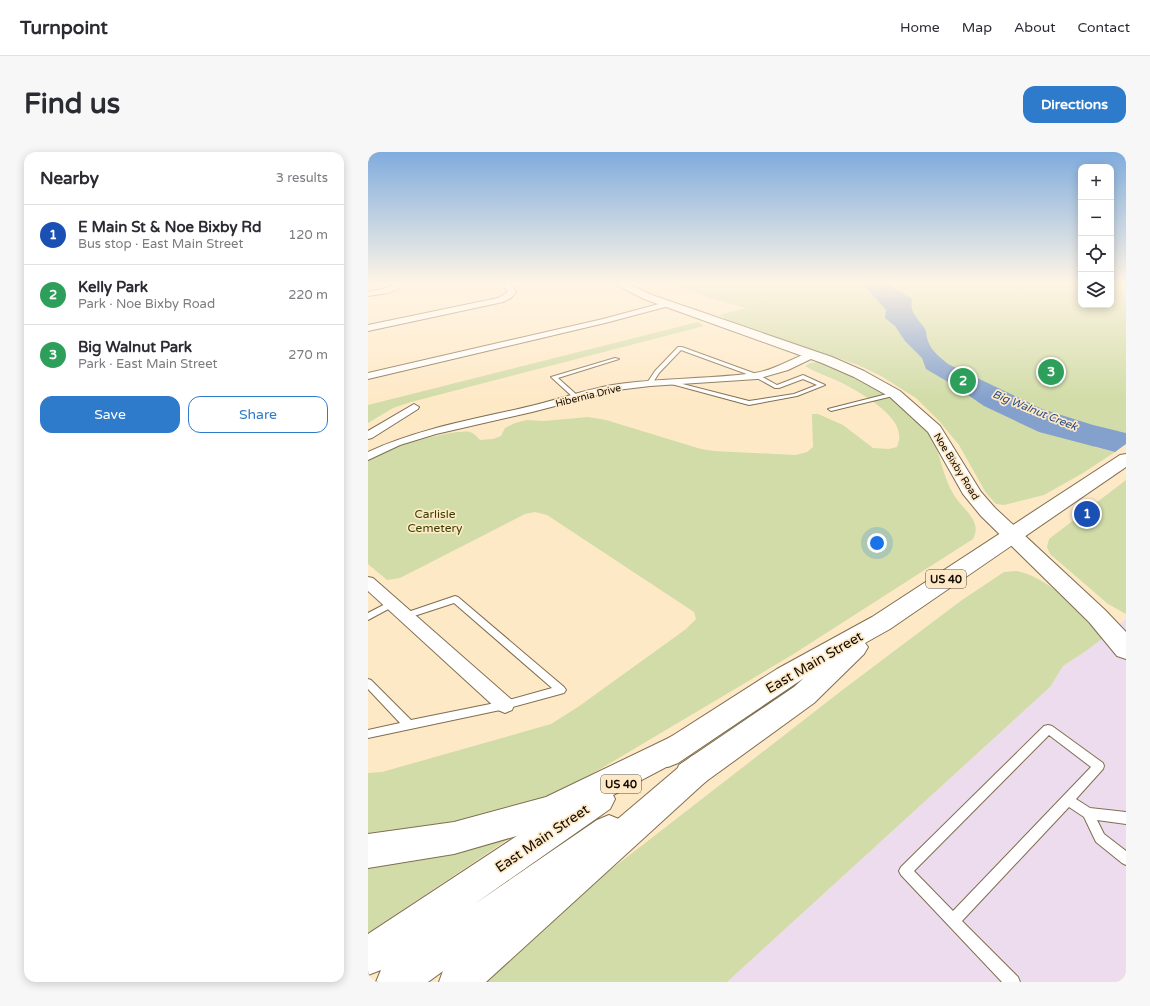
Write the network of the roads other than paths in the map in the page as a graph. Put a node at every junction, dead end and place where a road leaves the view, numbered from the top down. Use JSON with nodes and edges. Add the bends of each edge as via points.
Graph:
{"nodes":[{"id":1,"x":398,"y":322,"type":"edge"},
{"id":2,"x":606,"y":322,"type":"edge"},
{"id":3,"x":717,"y":322,"type":"edge"},
{"id":4,"x":368,"y":328,"type":"edge"},
{"id":5,"x":812,"y":355,"type":"junction"},
{"id":6,"x":617,"y":359,"type":"dead end"},
{"id":7,"x":368,"y":376,"type":"edge"},
{"id":8,"x":757,"y":376,"type":"junction"},
{"id":9,"x":667,"y":382,"type":"junction"},
{"id":10,"x":650,"y":383,"type":"junction"},
{"id":11,"x":776,"y":387,"type":"junction"},
{"id":12,"x":895,"y":394,"type":"junction"},
{"id":13,"x":795,"y":395,"type":"junction"},
{"id":14,"x":576,"y":397,"type":"junction"},
{"id":15,"x":414,"y":407,"type":"dead end"},
{"id":16,"x":831,"y":409,"type":"dead end"},
{"id":17,"x":368,"y":436,"type":"edge"},
{"id":18,"x":370,"y":454,"type":"edge"},
{"id":19,"x":1126,"y":459,"type":"edge"},
{"id":20,"x":1011,"y":535,"type":"junction"},
{"id":21,"x":368,"y":582,"type":"edge"},
{"id":22,"x":391,"y":604,"type":"junction"},
{"id":23,"x":405,"y":616,"type":"junction"},
{"id":24,"x":368,"y":617,"type":"edge"},
{"id":25,"x":1126,"y":649,"type":"edge"},
{"id":26,"x":368,"y":682,"type":"edge"},
{"id":27,"x":505,"y":705,"type":"junction"},
{"id":28,"x":410,"y":725,"type":"junction"},
{"id":29,"x":368,"y":734,"type":"edge"},
{"id":30,"x":692,"y":755,"type":"junction"},
{"id":31,"x":1068,"y":800,"type":"junction"},
{"id":32,"x":1088,"y":813,"type":"junction"},
{"id":33,"x":1126,"y":818,"type":"edge"},
{"id":34,"x":368,"y":851,"type":"edge"},
{"id":35,"x":1126,"y":859,"type":"edge"},
{"id":36,"x":953,"y":921,"type":"junction"},
{"id":37,"x":368,"y":956,"type":"edge"},
{"id":38,"x":395,"y":982,"type":"edge"},
{"id":39,"x":458,"y":982,"type":"edge"},
{"id":40,"x":1013,"y":982,"type":"edge"}],
"edges":[{"from":1,"to":4,"type":"street"},
{"from":2,"to":7,"type":"street"},
{"from":3,"to":5,"type":"main road","name":"Noe Bixby Road"},
{"from":5,"to":8,"type":"street","name":"Hibernia Drive","via":[[785,368]]},
{"from":5,"to":12,"type":"main road","name":"Noe Bixby Road","via":[[853,371]]},
{"from":6,"to":14,"type":"lane","via":[[554,377]]},
{"from":8,"to":9,"type":"street","name":"Hibernia Drive"},
{"from":8,"to":10,"type":"lane","via":[[680,348]]},
{"from":8,"to":11,"type":"lane"},
{"from":9,"to":10,"type":"street","name":"Hibernia Drive"},
{"from":9,"to":13,"type":"lane","via":[[749,403]]},
{"from":10,"to":14,"type":"street","name":"Hibernia Drive","via":[[617,387]]},
{"from":11,"to":13,"type":"lane"},
{"from":11,"to":13,"type":"lane","via":[[803,377],[822,385]]},
{"from":12,"to":16,"type":"lane"},
{"from":12,"to":20,"type":"main road","name":"Noe Bixby Road","via":[[934,429],[973,494]]},
{"from":14,"to":18,"type":"street","name":"Hibernia Drive","via":[[532,410],[440,429]]},
{"from":15,"to":17,"type":"street"},
{"from":19,"to":20,"type":"main road","name":"East Main Street","number":"US 40"},
{"from":20,"to":25,"type":"main road","name":"Noe Bixby Road","via":[[1097,616]]},
{"from":20,"to":30,"type":"main road","name":"East Main Street","number":"US 40","via":[[881,623],[804,695]]},
{"from":21,"to":22,"type":"street"},
{"from":22,"to":23,"type":"street"},
{"from":22,"to":24,"type":"lane"},
{"from":23,"to":27,"type":"street"},
{"from":23,"to":27,"type":"lane","via":[[455,599],[561,690]]},
{"from":26,"to":28,"type":"lane"},
{"from":27,"to":28,"type":"lane"},
{"from":28,"to":29,"type":"lane"},
{"from":30,"to":34,"type":"main road","via":[[551,810],[454,838]]},
{"from":30,"to":37,"type":"main road","name":"East Main Street","number":"US 40","via":[[537,840]]},
{"from":30,"to":38,"type":"main road","name":"East Main Street","number":"US 40","via":[[586,846]]},
{"from":30,"to":39,"type":"main road","via":[[514,931]]},
{"from":31,"to":32,"type":"lane"},
{"from":31,"to":36,"type":"lane"},
{"from":31,"to":36,"type":"lane","via":[[1099,766],[1048,729],[905,870]]},
{"from":32,"to":33,"type":"lane"},
{"from":32,"to":35,"type":"lane","via":[[1100,838]]},
{"from":36,"to":40,"type":"lane"}]}
